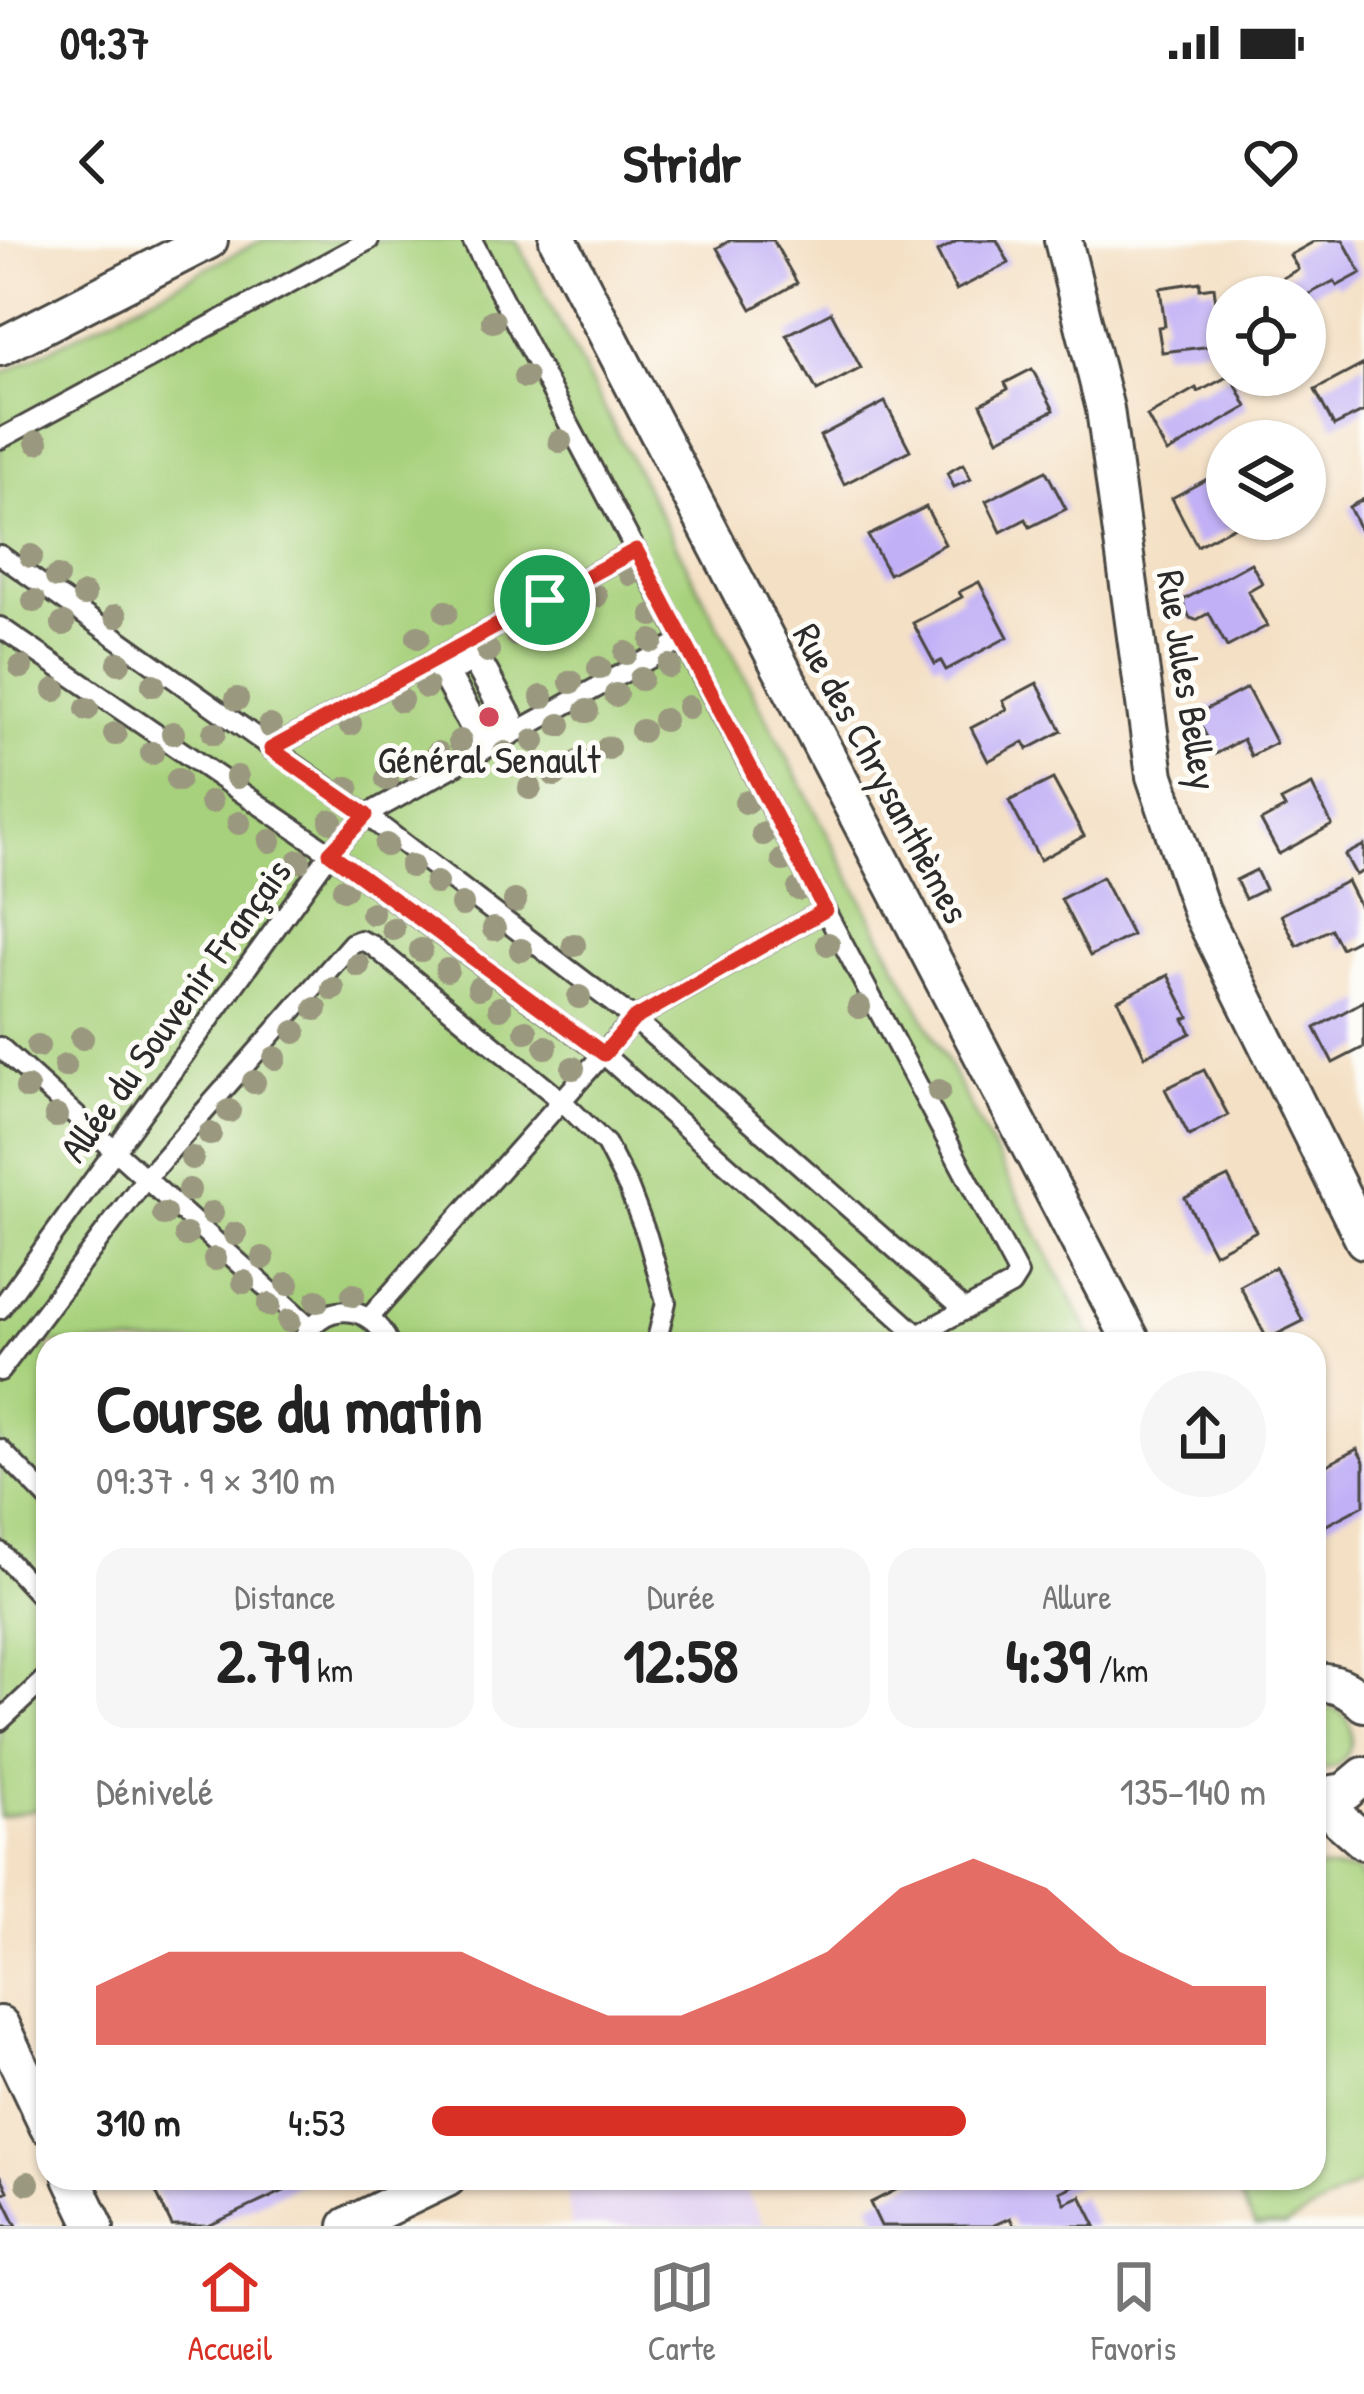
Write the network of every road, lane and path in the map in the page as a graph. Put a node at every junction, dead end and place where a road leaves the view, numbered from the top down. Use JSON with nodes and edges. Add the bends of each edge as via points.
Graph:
{"nodes":[{"id":1,"x":209,"y":240,"type":"edge"},
{"id":2,"x":369,"y":240,"type":"edge"},
{"id":3,"x":472,"y":240,"type":"edge"},
{"id":4,"x":558,"y":240,"type":"edge"},
{"id":5,"x":1063,"y":240,"type":"edge"},
{"id":6,"x":0,"y":347,"type":"edge"},
{"id":7,"x":0,"y":439,"type":"edge"},
{"id":8,"x":636,"y":550,"type":"junction"},
{"id":9,"x":0,"y":555,"type":"edge"},
{"id":10,"x":0,"y":627,"type":"edge"},
{"id":11,"x":683,"y":640,"type":"junction"},
{"id":12,"x":271,"y":749,"type":"junction"},
{"id":13,"x":366,"y":815,"type":"junction"},
{"id":14,"x":330,"y":853,"type":"junction"},
{"id":15,"x":825,"y":910,"type":"junction"},
{"id":16,"x":634,"y":1019,"type":"junction"},
{"id":17,"x":0,"y":1047,"type":"edge"},
{"id":18,"x":604,"y":1054,"type":"junction"},
{"id":19,"x":563,"y":1102,"type":"junction"},
{"id":20,"x":114,"y":1150,"type":"junction"},
{"id":21,"x":146,"y":1178,"type":"junction"},
{"id":22,"x":1364,"y":1240,"type":"edge"},
{"id":23,"x":0,"y":1309,"type":"edge"},
{"id":24,"x":965,"y":1310,"type":"junction"},
{"id":25,"x":369,"y":1318,"type":"junction"},
{"id":26,"x":302,"y":1332,"type":"edge"},
{"id":27,"x":311,"y":1332,"type":"edge"},
{"id":28,"x":382,"y":1332,"type":"edge"},
{"id":29,"x":659,"y":1332,"type":"edge"},
{"id":30,"x":901,"y":1332,"type":"edge"},
{"id":31,"x":925,"y":1332,"type":"edge"},
{"id":32,"x":1126,"y":1332,"type":"edge"},
{"id":33,"x":0,"y":1371,"type":"edge"},
{"id":34,"x":0,"y":1449,"type":"edge"},
{"id":35,"x":36,"y":1486,"type":"edge"},
{"id":36,"x":0,"y":1552,"type":"edge"},
{"id":37,"x":36,"y":1591,"type":"edge"},
{"id":38,"x":36,"y":1687,"type":"edge"},
{"id":39,"x":0,"y":1721,"type":"edge"},
{"id":40,"x":1364,"y":1776,"type":"edge"},
{"id":41,"x":1326,"y":1795,"type":"edge"},
{"id":42,"x":1326,"y":1808,"type":"edge"},
{"id":43,"x":1364,"y":1841,"type":"edge"},
{"id":44,"x":0,"y":2025,"type":"edge"},
{"id":45,"x":9,"y":2070,"type":"edge"},
{"id":46,"x":36,"y":2109,"type":"edge"},
{"id":47,"x":78,"y":2190,"type":"edge"},
{"id":48,"x":396,"y":2190,"type":"edge"},
{"id":49,"x":95,"y":2226,"type":"edge"},
{"id":50,"x":348,"y":2226,"type":"edge"}],
"edges":[{"from":1,"to":6,"type":"street"},
{"from":2,"to":7,"type":"lane"},
{"from":3,"to":8,"type":"lane"},
{"from":4,"to":32,"type":"street","name":"Rue des Chrysanthèmes"},
{"from":5,"to":22,"type":"street","name":"Rue Jules Belley","via":[[1105,410],[1155,776],[1201,911]]},
{"from":8,"to":11,"type":"lane"},
{"from":8,"to":12,"type":"lane"},
{"from":9,"to":12,"type":"lane"},
{"from":10,"to":14,"type":"lane"},
{"from":11,"to":13,"type":"lane","name":"Allée du Souvenir Français"},
{"from":11,"to":15,"type":"lane"},
{"from":12,"to":13,"type":"lane"},
{"from":13,"to":14,"type":"lane","name":"Allée du Souvenir Français"},
{"from":13,"to":16,"type":"lane"},
{"from":14,"to":18,"type":"lane"},
{"from":14,"to":20,"type":"lane","name":"Allée du Souvenir Français"},
{"from":15,"to":16,"type":"lane"},
{"from":15,"to":24,"type":"lane","via":[[1018,1274]]},
{"from":16,"to":18,"type":"lane"},
{"from":16,"to":24,"type":"lane"},
{"from":17,"to":20,"type":"lane"},
{"from":18,"to":19,"type":"lane"},
{"from":18,"to":30,"type":"lane"},
{"from":19,"to":21,"type":"lane","via":[[360,940]]},
{"from":19,"to":25,"type":"lane"},
{"from":19,"to":29,"type":"lane","via":[[606,1144],[635,1204],[666,1302]]},
{"from":20,"to":21,"type":"lane"},
{"from":20,"to":23,"type":"lane","name":"Allée du Souvenir Français"},
{"from":21,"to":26,"type":"lane"},
{"from":21,"to":33,"type":"lane"},
{"from":24,"to":31,"type":"lane"},
{"from":25,"to":27,"type":"lane","via":[[332,1313]]},
{"from":25,"to":28,"type":"lane"},
{"from":34,"to":35,"type":"lane"},
{"from":36,"to":37,"type":"lane"},
{"from":38,"to":39,"type":"lane"},
{"from":40,"to":41,"type":"street"},
{"from":42,"to":43,"type":"street"},
{"from":44,"to":45,"type":"street"},
{"from":45,"to":46,"type":"street"},
{"from":47,"to":49,"type":"street"},
{"from":48,"to":50,"type":"street"}]}
